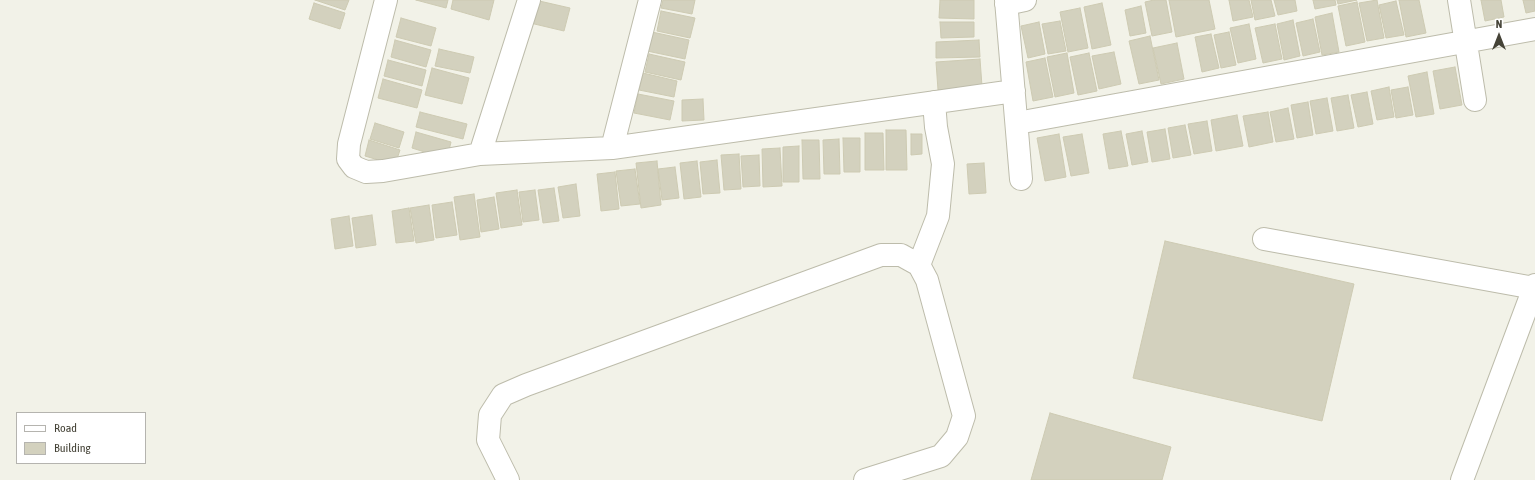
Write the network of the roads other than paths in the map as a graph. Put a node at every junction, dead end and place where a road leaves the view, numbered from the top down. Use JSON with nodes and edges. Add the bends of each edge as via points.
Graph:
{"nodes":[{"id":1,"x":386,"y":0,"type":"edge"},
{"id":2,"x":529,"y":0,"type":"edge"},
{"id":3,"x":650,"y":0,"type":"edge"},
{"id":4,"x":1459,"y":0,"type":"edge"},
{"id":5,"x":1012,"y":1,"type":"edge"},
{"id":6,"x":1535,"y":29,"type":"edge"},
{"id":7,"x":1466,"y":41,"type":"junction"},
{"id":8,"x":1014,"y":91,"type":"junction"},
{"id":9,"x":1475,"y":100,"type":"dead end"},
{"id":10,"x":934,"y":102,"type":"junction"},
{"id":11,"x":1016,"y":123,"type":"junction"},
{"id":12,"x":612,"y":148,"type":"junction"},
{"id":13,"x":480,"y":154,"type":"junction"},
{"id":14,"x":1021,"y":179,"type":"dead end"},
{"id":15,"x":1264,"y":239,"type":"dead end"},
{"id":16,"x":919,"y":264,"type":"junction"},
{"id":17,"x":1534,"y":286,"type":"edge"},
{"id":18,"x":508,"y":480,"type":"edge"},
{"id":19,"x":865,"y":480,"type":"edge"},
{"id":20,"x":1462,"y":480,"type":"edge"}],
"edges":[{"from":1,"to":13,"type":"street","via":[[349,144],[348,159],[354,167],[366,172]]},
{"from":2,"to":13,"type":"street"},
{"from":3,"to":12,"type":"street"},
{"from":4,"to":7,"type":"street"},
{"from":5,"to":8,"type":"street"},
{"from":6,"to":7,"type":"street"},
{"from":7,"to":9,"type":"street"},
{"from":7,"to":11,"type":"street"},
{"from":8,"to":10,"type":"street"},
{"from":8,"to":11,"type":"street"},
{"from":10,"to":12,"type":"street"},
{"from":10,"to":16,"type":"street","via":[[943,164],[938,216]]},
{"from":11,"to":14,"type":"street"},
{"from":12,"to":13,"type":"street"},
{"from":15,"to":17,"type":"street"},
{"from":16,"to":18,"type":"street","via":[[901,255],[881,255],[503,395],[490,415],[488,440]]},
{"from":16,"to":19,"type":"street","via":[[927,280],[964,416],[957,438],[941,456]]},
{"from":17,"to":20,"type":"street"}]}
